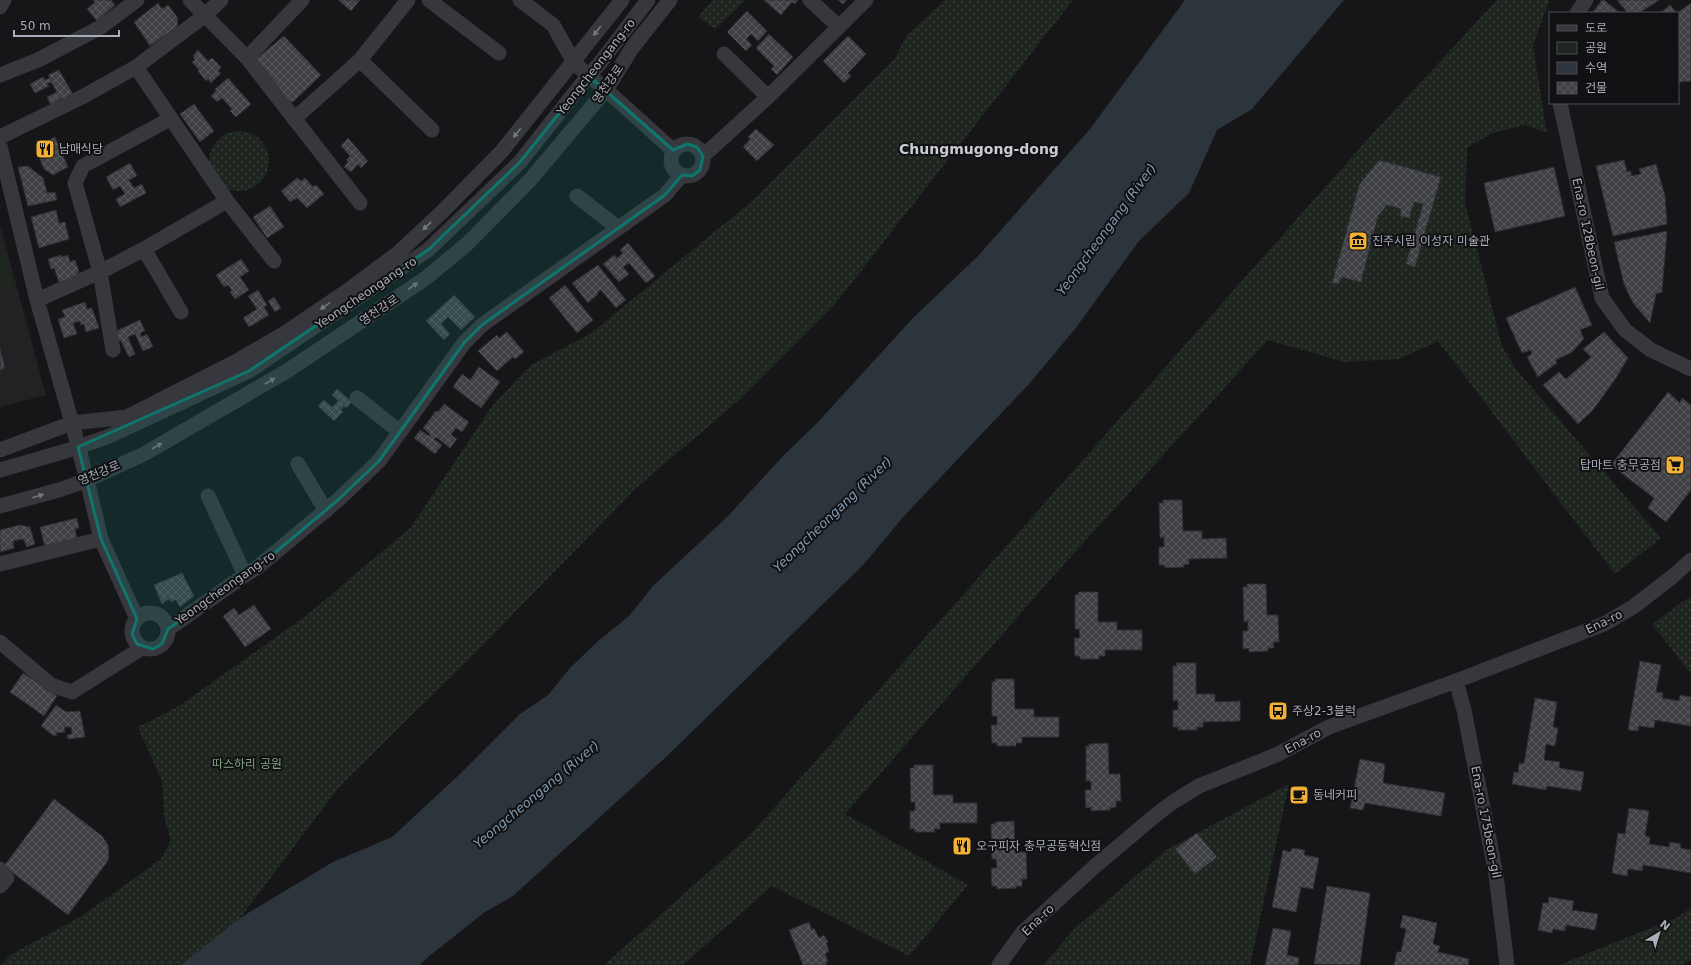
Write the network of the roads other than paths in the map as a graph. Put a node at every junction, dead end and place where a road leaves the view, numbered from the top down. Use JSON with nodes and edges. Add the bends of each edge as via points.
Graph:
{"nodes":[{"id":1,"x":4,"y":0,"type":"edge"},
{"id":2,"x":137,"y":0,"type":"edge"},
{"id":3,"x":190,"y":0,"type":"edge"},
{"id":4,"x":221,"y":0,"type":"edge"},
{"id":5,"x":302,"y":0,"type":"edge"},
{"id":6,"x":408,"y":0,"type":"edge"},
{"id":7,"x":429,"y":0,"type":"edge"},
{"id":8,"x":520,"y":0,"type":"edge"},
{"id":9,"x":622,"y":0,"type":"edge"},
{"id":10,"x":648,"y":0,"type":"edge"},
{"id":11,"x":670,"y":0,"type":"edge"},
{"id":12,"x":810,"y":0,"type":"edge"},
{"id":13,"x":866,"y":0,"type":"edge"},
{"id":14,"x":1586,"y":0,"type":"edge"},
{"id":15,"x":0,"y":7,"type":"edge"},
{"id":16,"x":1578,"y":12,"type":"edge"},
{"id":17,"x":204,"y":16,"type":"junction"},
{"id":18,"x":839,"y":27,"type":"junction"},
{"id":19,"x":499,"y":53,"type":"dead end"},
{"id":20,"x":724,"y":54,"type":"dead end"},
{"id":21,"x":246,"y":58,"type":"junction"},
{"id":22,"x":360,"y":60,"type":"junction"},
{"id":23,"x":574,"y":63,"type":"junction"},
{"id":24,"x":136,"y":67,"type":"junction"},
{"id":25,"x":0,"y":75,"type":"edge"},
{"id":26,"x":605,"y":89,"type":"junction"},
{"id":27,"x":768,"y":97,"type":"junction"},
{"id":28,"x":1560,"y":104,"type":"edge"},
{"id":29,"x":170,"y":119,"type":"junction"},
{"id":30,"x":294,"y":119,"type":"junction"},
{"id":31,"x":432,"y":130,"type":"dead end"},
{"id":32,"x":0,"y":138,"type":"edge"},
{"id":33,"x":0,"y":146,"type":"edge"},
{"id":34,"x":674,"y":151,"type":"junction"},
{"id":35,"x":703,"y":156,"type":"junction"},
{"id":36,"x":682,"y":175,"type":"junction"},
{"id":37,"x":577,"y":196,"type":"dead end"},
{"id":38,"x":227,"y":201,"type":"junction"},
{"id":39,"x":360,"y":202,"type":"dead end"},
{"id":40,"x":618,"y":228,"type":"junction"},
{"id":41,"x":144,"y":249,"type":"junction"},
{"id":42,"x":274,"y":261,"type":"dead end"},
{"id":43,"x":100,"y":272,"type":"junction"},
{"id":44,"x":37,"y":300,"type":"junction"},
{"id":45,"x":181,"y":312,"type":"dead end"},
{"id":46,"x":113,"y":350,"type":"dead end"},
{"id":47,"x":1691,"y":369,"type":"edge"},
{"id":48,"x":357,"y":398,"type":"dead end"},
{"id":49,"x":72,"y":423,"type":"junction"},
{"id":50,"x":400,"y":432,"type":"junction"},
{"id":51,"x":0,"y":450,"type":"edge"},
{"id":52,"x":298,"y":464,"type":"dead end"},
{"id":53,"x":0,"y":470,"type":"edge"},
{"id":54,"x":87,"y":480,"type":"junction"},
{"id":55,"x":208,"y":496,"type":"dead end"},
{"id":56,"x":0,"y":506,"type":"edge"},
{"id":57,"x":326,"y":511,"type":"junction"},
{"id":58,"x":101,"y":539,"type":"junction"},
{"id":59,"x":1691,"y":560,"type":"edge"},
{"id":60,"x":0,"y":564,"type":"edge"},
{"id":61,"x":245,"y":574,"type":"junction"},
{"id":62,"x":137,"y":619,"type":"junction"},
{"id":63,"x":168,"y":629,"type":"junction"},
{"id":64,"x":0,"y":642,"type":"edge"},
{"id":65,"x":142,"y":648,"type":"junction"},
{"id":66,"x":1456,"y":681,"type":"junction"},
{"id":67,"x":0,"y":868,"type":"edge"},
{"id":68,"x":0,"y":886,"type":"edge"},
{"id":69,"x":999,"y":965,"type":"edge"},
{"id":70,"x":1507,"y":965,"type":"edge"}],
"edges":[{"from":1,"to":15,"type":"street"},
{"from":2,"to":25,"type":"street","via":[[101,27],[38,60]]},
{"from":3,"to":17,"type":"street"},
{"from":4,"to":17,"type":"street"},
{"from":5,"to":21,"type":"street"},
{"from":6,"to":22,"type":"street"},
{"from":7,"to":19,"type":"street"},
{"from":8,"to":23,"type":"street","via":[[553,25]]},
{"from":9,"to":23,"type":"street","one_way":true},
{"from":10,"to":53,"type":"street","name":"Yeongcheongang-ro","via":[[520,162],[428,250],[249,371],[107,437],[66,452]]},
{"from":11,"to":26,"type":"street","name":"영천강로","via":[[632,48]]},
{"from":12,"to":18,"type":"street"},
{"from":13,"to":18,"type":"street"},
{"from":14,"to":16,"type":"street"},
{"from":17,"to":21,"type":"street"},
{"from":17,"to":24,"type":"street"},
{"from":18,"to":27,"type":"street"},
{"from":20,"to":27,"type":"street"},
{"from":21,"to":30,"type":"street"},
{"from":22,"to":30,"type":"street"},
{"from":22,"to":31,"type":"street"},
{"from":23,"to":26,"type":"street","bridge":true},
{"from":23,"to":49,"type":"street","one_way":true,"via":[[502,151],[447,207],[398,253],[347,291],[285,333],[237,361],[127,417]]},
{"from":24,"to":29,"type":"street"},
{"from":24,"to":32,"type":"street"},
{"from":26,"to":34,"type":"street"},
{"from":54,"to":26,"type":"street","name":"영천강로","one_way":true,"via":[[144,454],[288,370],[426,278],[467,244],[530,180]]},
{"from":27,"to":35,"type":"street"},
{"from":28,"to":47,"type":"street","name":"Ena-ro 128beon-gil","via":[[1602,298],[1630,334],[1651,350]]},
{"from":29,"to":38,"type":"street"},
{"from":29,"to":43,"type":"street","via":[[83,166],[75,183]]},
{"from":30,"to":39,"type":"street"},
{"from":33,"to":44,"type":"street"},
{"from":34,"to":35,"type":"street","via":[[682,145],[692,145]]},
{"from":34,"to":36,"type":"street","via":[[672,165],[674,170]]},
{"from":35,"to":36,"type":"street","via":[[702,166],[696,173],[692,176]]},
{"from":36,"to":40,"type":"street","name":"Yeongcheongang-ro","via":[[665,195]]},
{"from":37,"to":40,"type":"street"},
{"from":38,"to":41,"type":"street"},
{"from":38,"to":42,"type":"street"},
{"from":40,"to":50,"type":"street","name":"Yeongcheongang-ro","via":[[482,325],[464,343]]},
{"from":41,"to":43,"type":"street"},
{"from":41,"to":45,"type":"street"},
{"from":43,"to":44,"type":"street"},
{"from":43,"to":46,"type":"street"},
{"from":44,"to":49,"type":"street"},
{"from":48,"to":50,"type":"street"},
{"from":49,"to":51,"type":"street"},
{"from":49,"to":54,"type":"street","bridge":true},
{"from":50,"to":57,"type":"street","name":"Yeongcheongang-ro","via":[[379,461]]},
{"from":52,"to":57,"type":"street"},
{"from":56,"to":54,"type":"street","name":"영천강로","one_way":true},
{"from":54,"to":58,"type":"street"},
{"from":55,"to":61,"type":"street"},
{"from":57,"to":61,"type":"street","name":"Yeongcheongang-ro","via":[[258,567]]},
{"from":58,"to":60,"type":"street"},
{"from":58,"to":62,"type":"street"},
{"from":59,"to":66,"type":"street","name":"Ena-ro","via":[[1633,607],[1604,624]]},
{"from":61,"to":63,"type":"street","name":"Yeongcheongang-ro"},
{"from":62,"to":63,"type":"street","via":[[146,613],[152,613],[162,619]]},
{"from":62,"to":65,"type":"street","via":[[133,623],[132,634]]},
{"from":63,"to":65,"type":"street","via":[[166,640],[162,644],[153,649]]},
{"from":64,"to":65,"type":"street","via":[[51,685],[72,692]]},
{"from":66,"to":69,"type":"street","name":"Ena-ro","via":[[1329,727],[1276,755],[1199,786],[1173,802],[1094,867],[1023,932]]},
{"from":66,"to":70,"type":"street","name":"Ena-ro 175beon-gil","via":[[1496,875]]},
{"from":67,"to":68,"type":"street","via":[[7,878]]}]}
